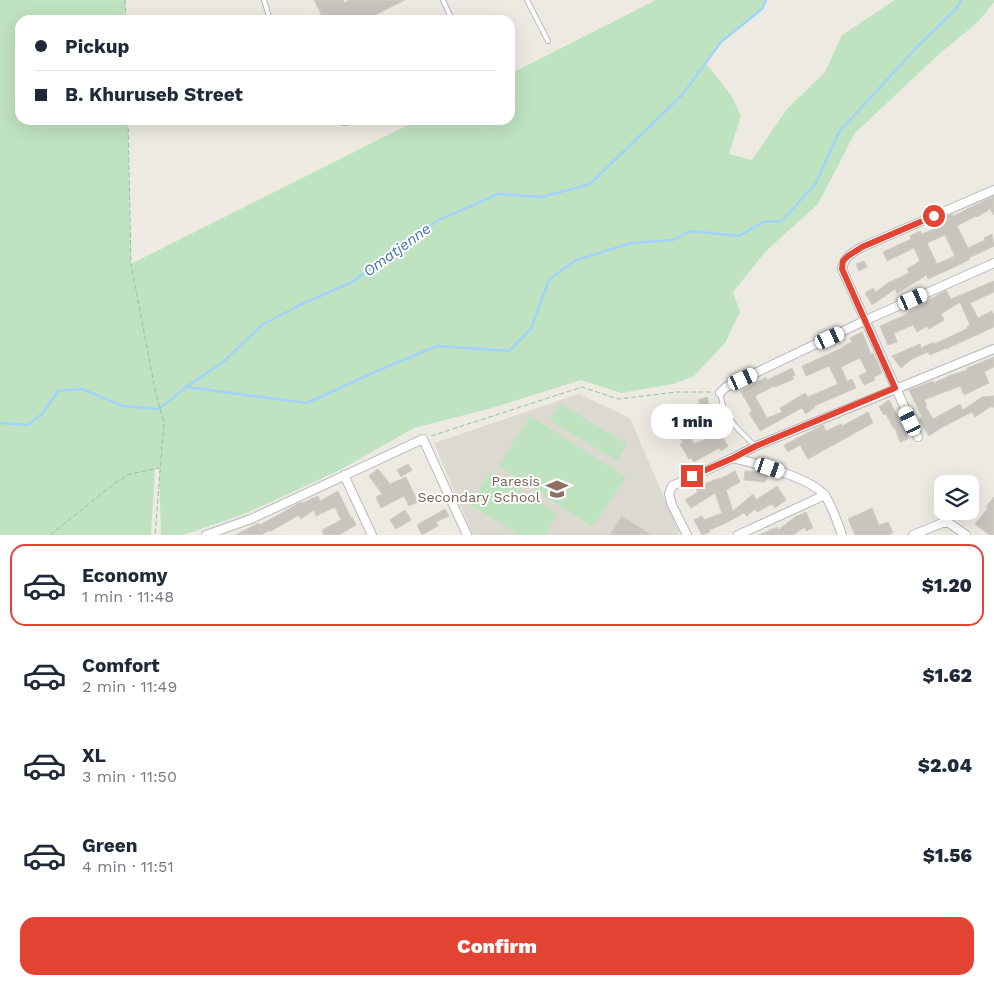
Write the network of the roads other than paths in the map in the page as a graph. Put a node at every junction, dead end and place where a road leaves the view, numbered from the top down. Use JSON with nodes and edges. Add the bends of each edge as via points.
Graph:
{"nodes":[{"id":1,"x":264,"y":0,"type":"edge"},
{"id":2,"x":443,"y":0,"type":"edge"},
{"id":3,"x":527,"y":0,"type":"edge"},
{"id":4,"x":268,"y":15,"type":"edge"},
{"id":5,"x":450,"y":15,"type":"edge"},
{"id":6,"x":548,"y":41,"type":"dead end"},
{"id":7,"x":994,"y":190,"type":"edge"},
{"id":8,"x":994,"y":263,"type":"edge"},
{"id":9,"x":864,"y":321,"type":"junction"},
{"id":10,"x":994,"y":349,"type":"edge"},
{"id":11,"x":895,"y":388,"type":"junction"},
{"id":12,"x":720,"y":393,"type":"joint"},
{"id":13,"x":918,"y":438,"type":"dead end"},
{"id":14,"x":756,"y":446,"type":"junction"},
{"id":15,"x":733,"y":458,"type":"junction"},
{"id":16,"x":344,"y":474,"type":"junction"},
{"id":17,"x":825,"y":496,"type":"junction"},
{"id":18,"x":206,"y":535,"type":"edge"},
{"id":19,"x":371,"y":535,"type":"edge"},
{"id":20,"x":467,"y":535,"type":"edge"},
{"id":21,"x":687,"y":535,"type":"edge"},
{"id":22,"x":738,"y":535,"type":"edge"},
{"id":23,"x":842,"y":535,"type":"edge"},
{"id":24,"x":913,"y":535,"type":"edge"},
{"id":25,"x":966,"y":535,"type":"edge"}],
"edges":[{"from":1,"to":4,"type":"lane"},
{"from":2,"to":5,"type":"lane"},
{"from":3,"to":6,"type":"lane"},
{"from":7,"to":9,"type":"street","via":[[862,247],[843,261],[842,269]]},
{"from":8,"to":9,"type":"street"},
{"from":9,"to":11,"type":"street"},
{"from":9,"to":12,"type":"street","via":[[726,387]]},
{"from":10,"to":11,"type":"street"},
{"from":11,"to":13,"type":"street"},
{"from":11,"to":14,"type":"street"},
{"from":12,"to":14,"type":"lane","via":[[724,410]]},
{"from":14,"to":15,"type":"street"},
{"from":15,"to":17,"type":"street","via":[[754,462],[806,482]]},
{"from":15,"to":21,"type":"street","via":[[672,486],[668,494]]},
{"from":16,"to":18,"type":"street","via":[[251,519]]},
{"from":16,"to":19,"type":"street"},
{"from":16,"to":20,"type":"street","via":[[423,439]]},
{"from":17,"to":22,"type":"street"},
{"from":17,"to":23,"type":"street"},
{"from":24,"to":25,"type":"street","via":[[942,523]]}]}
